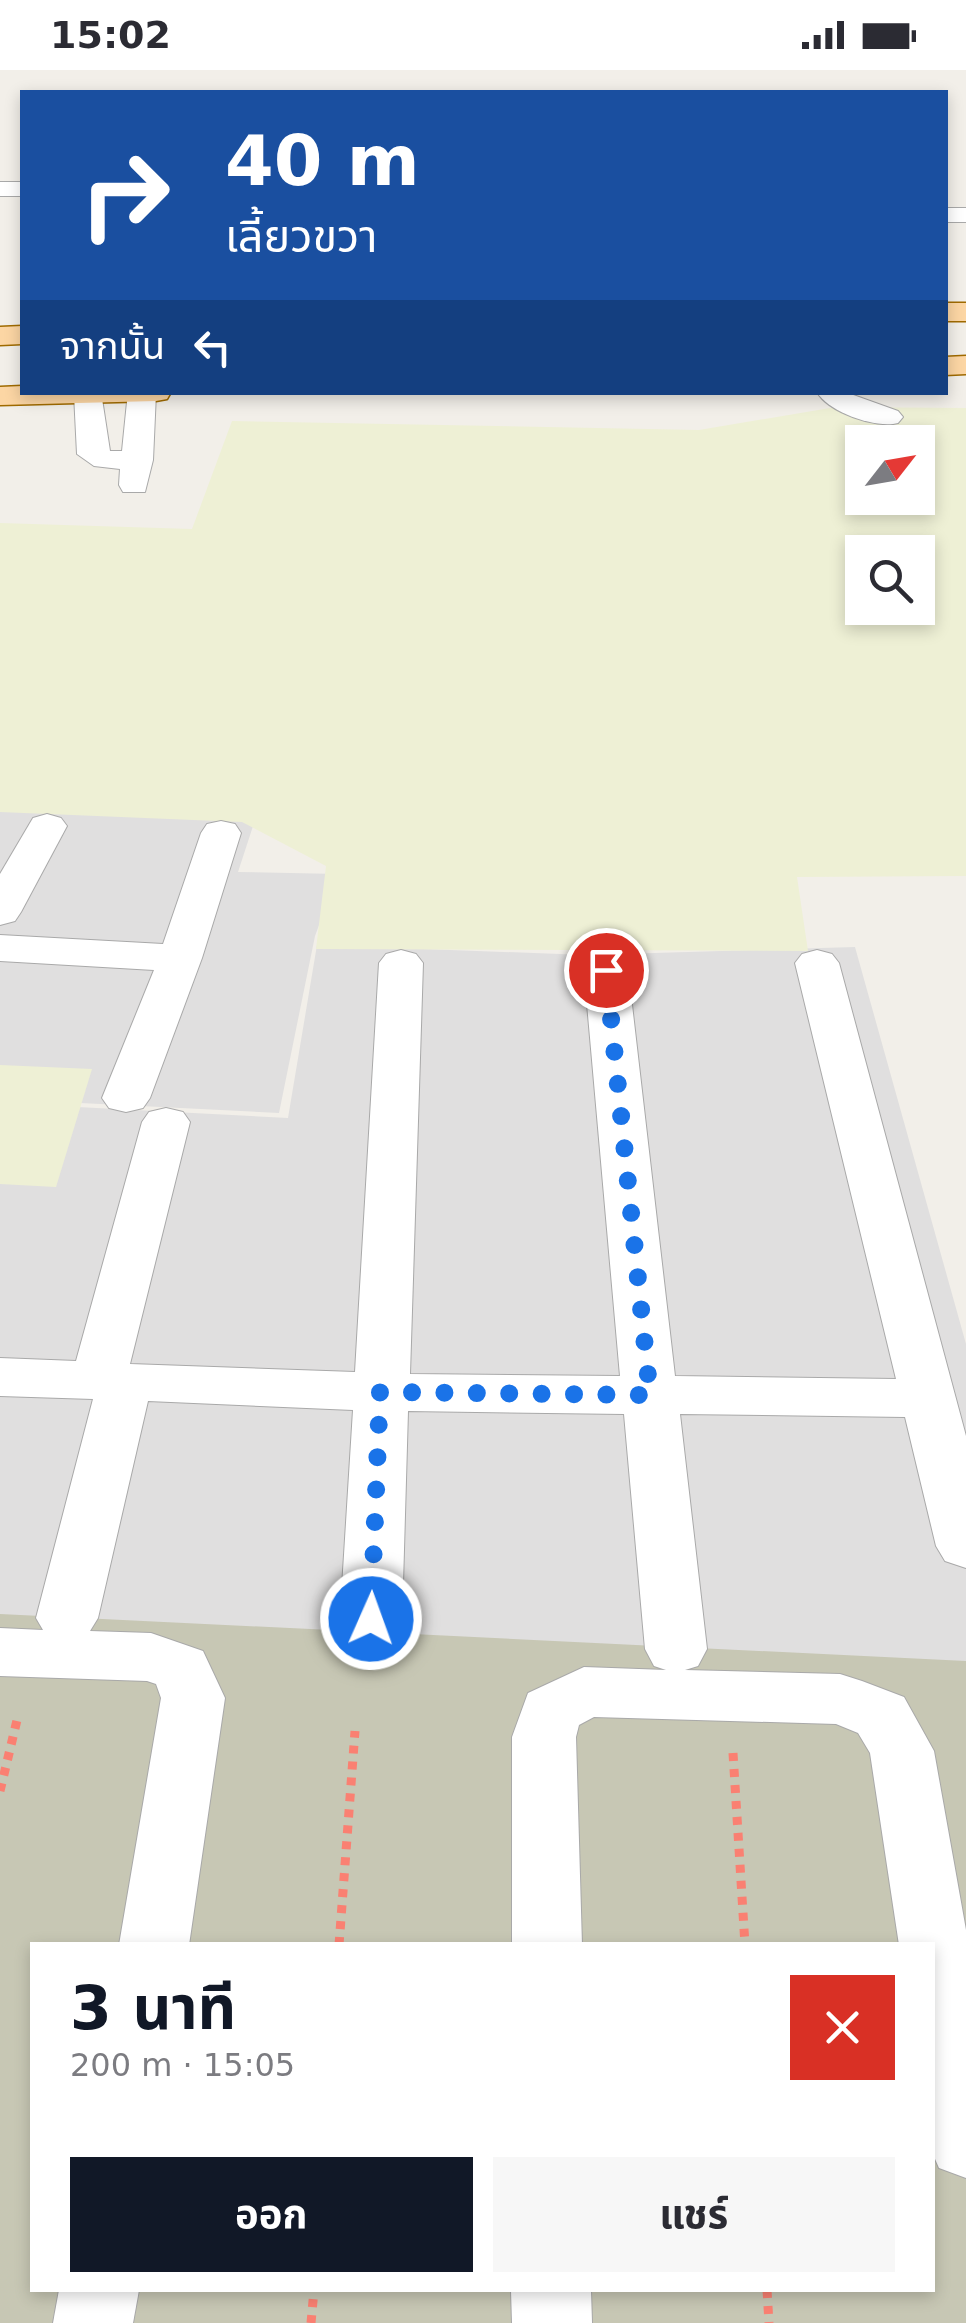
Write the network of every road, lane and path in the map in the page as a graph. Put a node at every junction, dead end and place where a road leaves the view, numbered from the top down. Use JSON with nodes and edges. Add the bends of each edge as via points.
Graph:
{"nodes":[{"id":1,"x":44,"y":395,"type":"edge"},
{"id":2,"x":88,"y":395,"type":"edge"},
{"id":3,"x":142,"y":395,"type":"edge"},
{"id":4,"x":833,"y":395,"type":"edge"},
{"id":5,"x":0,"y":396,"type":"edge"},
{"id":6,"x":888,"y":417,"type":"dead end"},
{"id":7,"x":47,"y":826,"type":"dead end"},
{"id":8,"x":221,"y":833,"type":"dead end"},
{"id":9,"x":0,"y":912,"type":"edge"},
{"id":10,"x":0,"y":948,"type":"edge"},
{"id":11,"x":180,"y":958,"type":"junction"},
{"id":12,"x":401,"y":963,"type":"dead end"},
{"id":13,"x":817,"y":963,"type":"dead end"},
{"id":14,"x":606,"y":970,"type":"dead end"},
{"id":15,"x":0,"y":1377,"type":"edge"},
{"id":16,"x":111,"y":1383,"type":"junction"},
{"id":17,"x":380,"y":1392,"type":"junction"},
{"id":18,"x":650,"y":1395,"type":"junction"},
{"id":19,"x":928,"y":1398,"type":"junction"},
{"id":20,"x":966,"y":1546,"type":"edge"},
{"id":21,"x":68,"y":1618,"type":"dead end"},
{"id":22,"x":371,"y":1619,"type":"dead end"},
{"id":23,"x":676,"y":1649,"type":"dead end"},
{"id":24,"x":0,"y":1652,"type":"edge"},
{"id":25,"x":18,"y":1716,"type":"dead end"},
{"id":26,"x":355,"y":1731,"type":"dead end"},
{"id":27,"x":733,"y":1753,"type":"dead end"},
{"id":28,"x":0,"y":1792,"type":"edge"},
{"id":29,"x":154,"y":1942,"type":"edge"},
{"id":30,"x":339,"y":1942,"type":"edge"},
{"id":31,"x":547,"y":1942,"type":"edge"},
{"id":32,"x":745,"y":1942,"type":"edge"},
{"id":33,"x":933,"y":1942,"type":"edge"},
{"id":34,"x":935,"y":1954,"type":"edge"},
{"id":35,"x":966,"y":2143,"type":"edge"},
{"id":36,"x":98,"y":2292,"type":"edge"},
{"id":37,"x":314,"y":2292,"type":"edge"},
{"id":38,"x":551,"y":2292,"type":"edge"},
{"id":39,"x":767,"y":2292,"type":"edge"},
{"id":40,"x":93,"y":2323,"type":"edge"},
{"id":41,"x":311,"y":2323,"type":"edge"},
{"id":42,"x":552,"y":2323,"type":"edge"},
{"id":43,"x":769,"y":2323,"type":"edge"}],
"edges":[{"from":1,"to":5,"type":"main road"},
{"from":2,"to":3,"type":"street","via":[[92,454],[136,472]]},
{"from":4,"to":6,"type":"street"},
{"from":7,"to":9,"type":"street"},
{"from":8,"to":11,"type":"street"},
{"from":10,"to":11,"type":"street"},
{"from":11,"to":16,"type":"street","via":[[146,1110]]},
{"from":12,"to":17,"type":"street"},
{"from":13,"to":19,"type":"street"},
{"from":14,"to":18,"type":"street"},
{"from":15,"to":16,"type":"street"},
{"from":16,"to":17,"type":"street"},
{"from":16,"to":21,"type":"street"},
{"from":17,"to":18,"type":"street"},
{"from":17,"to":22,"type":"street"},
{"from":18,"to":19,"type":"street"},
{"from":18,"to":23,"type":"street"},
{"from":19,"to":20,"type":"street"},
{"from":24,"to":29,"type":"street","via":[[151,1657],[181,1668],[193,1698]]},
{"from":25,"to":28,"type":"path"},
{"from":26,"to":30,"type":"path"},
{"from":27,"to":32,"type":"path"},
{"from":31,"to":33,"type":"street","via":[[544,1737],[551,1711],[584,1692],[840,1699],[881,1715],[902,1752]]},
{"from":34,"to":35,"type":"street"},
{"from":36,"to":40,"type":"street"},
{"from":37,"to":41,"type":"path"},
{"from":38,"to":42,"type":"street"},
{"from":39,"to":43,"type":"path"}]}
